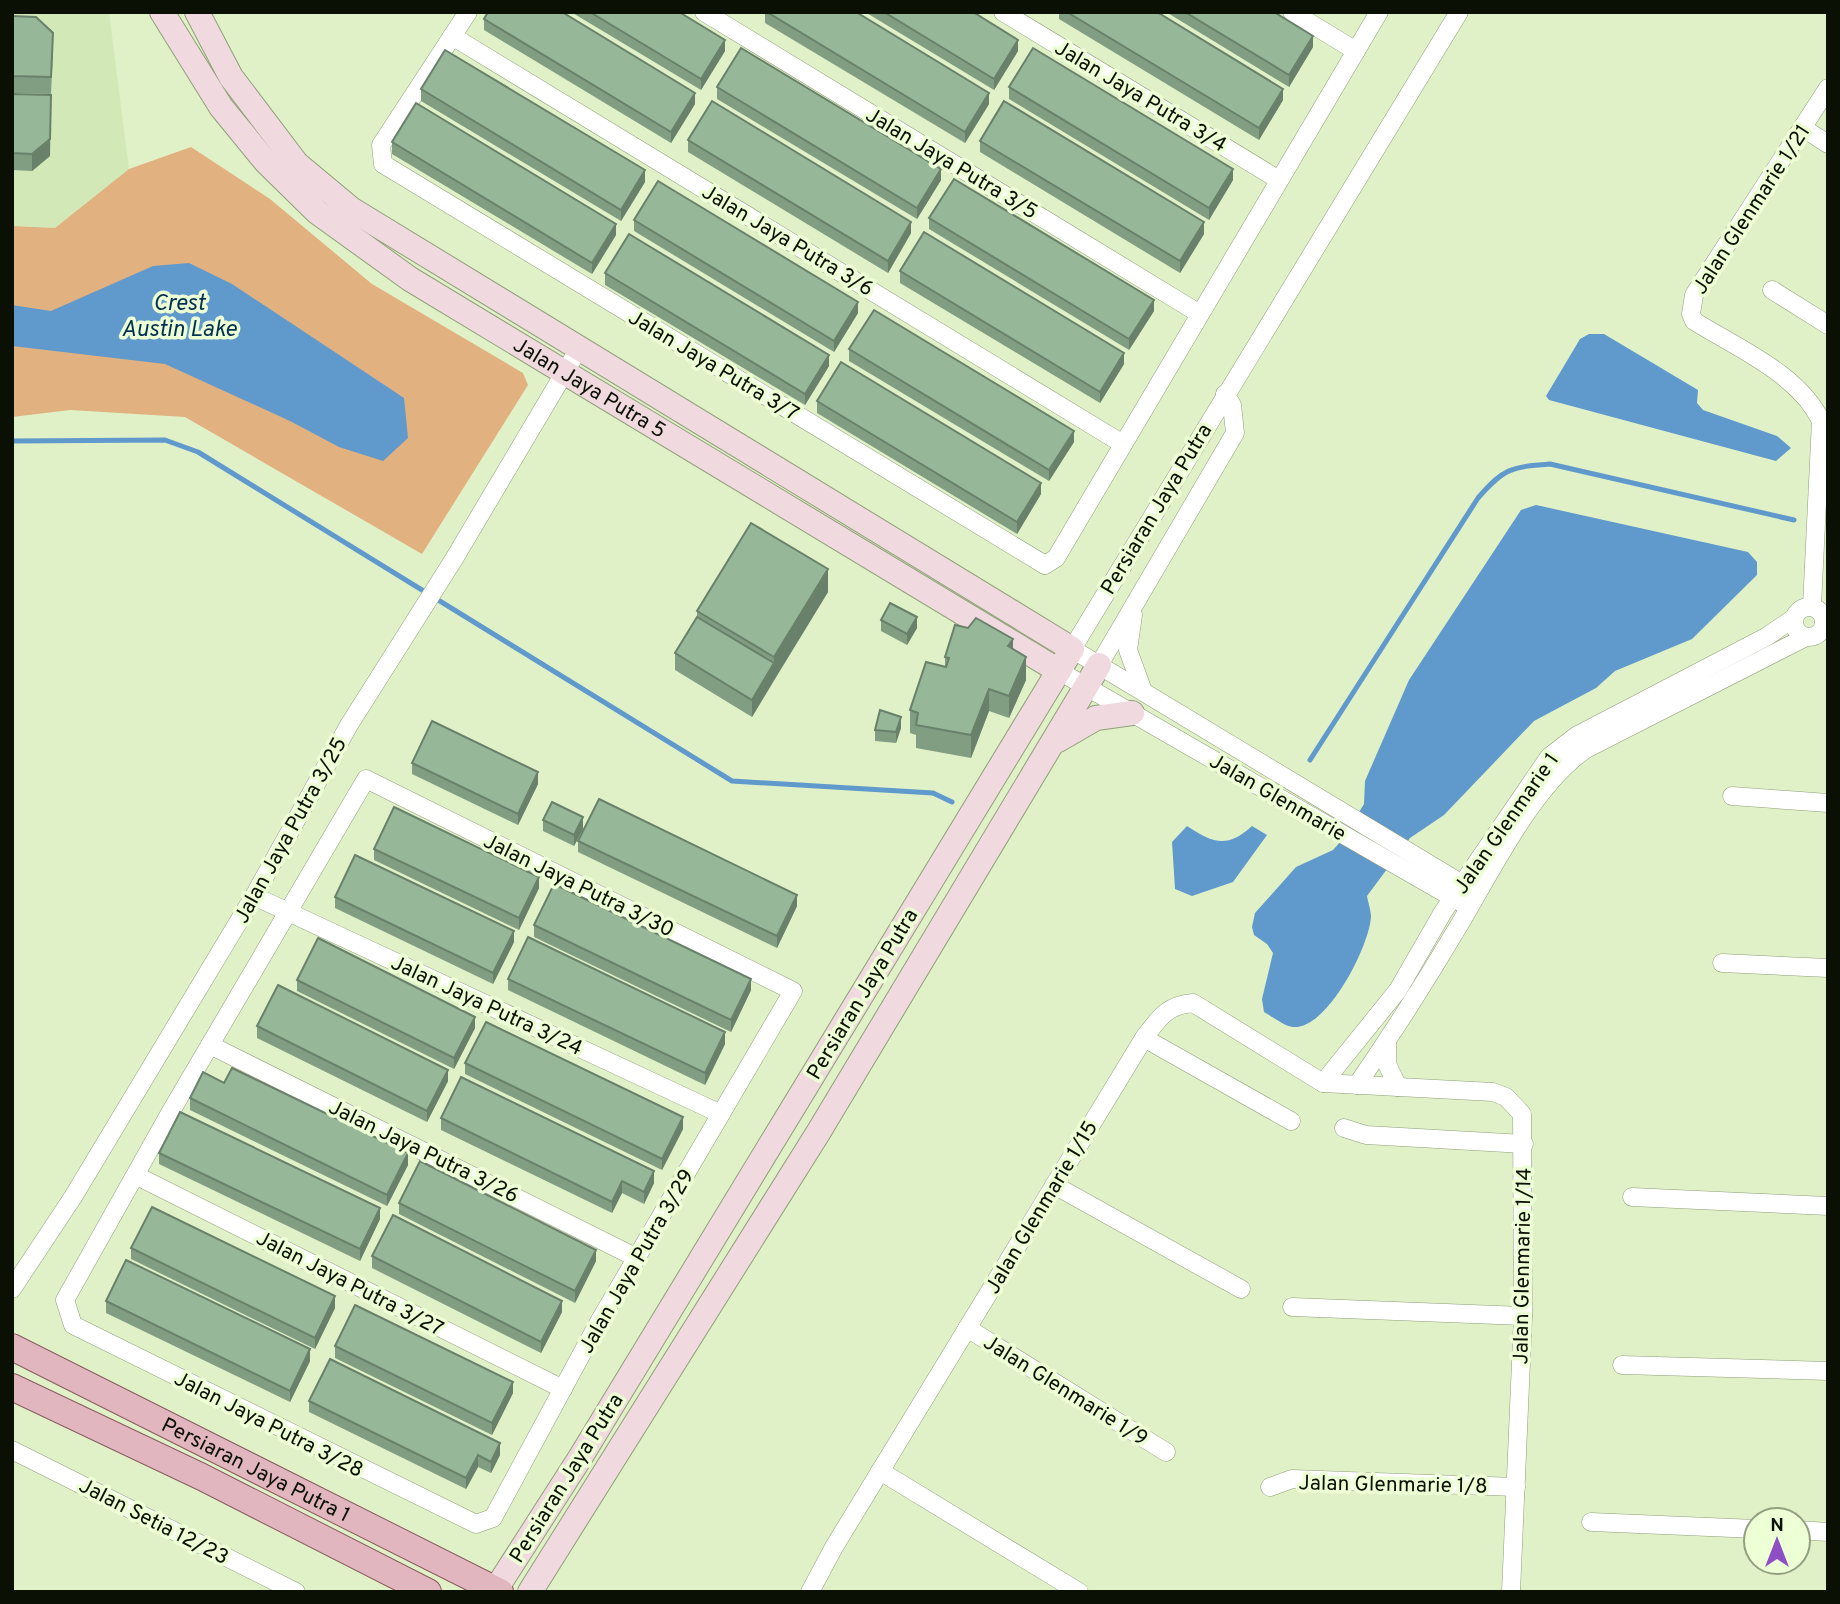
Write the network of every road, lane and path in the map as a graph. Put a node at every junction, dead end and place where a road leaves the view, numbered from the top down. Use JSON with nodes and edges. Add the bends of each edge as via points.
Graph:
{"nodes":[{"id":1,"x":162,"y":12,"type":"edge"},
{"id":2,"x":197,"y":12,"type":"edge"},
{"id":3,"x":468,"y":12,"type":"edge"},
{"id":4,"x":704,"y":12,"type":"edge"},
{"id":5,"x":1003,"y":12,"type":"edge"},
{"id":6,"x":1292,"y":12,"type":"edge"},
{"id":7,"x":1379,"y":12,"type":"edge"},
{"id":8,"x":1459,"y":12,"type":"edge"},
{"id":9,"x":452,"y":36,"type":"junction"},
{"id":10,"x":1356,"y":51,"type":"junction"},
{"id":11,"x":1828,"y":88,"type":"edge"},
{"id":12,"x":1802,"y":128,"type":"junction"},
{"id":13,"x":1828,"y":144,"type":"edge"},
{"id":14,"x":1279,"y":180,"type":"junction"},
{"id":15,"x":1772,"y":290,"type":"dead end"},
{"id":16,"x":1200,"y":314,"type":"junction"},
{"id":17,"x":1828,"y":325,"type":"edge"},
{"id":18,"x":572,"y":360,"type":"junction"},
{"id":19,"x":1225,"y":394,"type":"junction"},
{"id":20,"x":1825,"y":420,"type":"edge"},
{"id":21,"x":1123,"y":444,"type":"junction"},
{"id":22,"x":1135,"y":604,"type":"junction"},
{"id":23,"x":1812,"y":606,"type":"junction"},
{"id":24,"x":1794,"y":618,"type":"junction"},
{"id":25,"x":1818,"y":633,"type":"edge"},
{"id":26,"x":1072,"y":649,"type":"junction"},
{"id":27,"x":1099,"y":665,"type":"junction"},
{"id":28,"x":1059,"y":671,"type":"junction"},
{"id":29,"x":1087,"y":687,"type":"junction"},
{"id":30,"x":1685,"y":689,"type":"junction"},
{"id":31,"x":1137,"y":702,"type":"junction"},
{"id":32,"x":1054,"y":743,"type":"junction"},
{"id":33,"x":366,"y":779,"type":"joint"},
{"id":34,"x":1732,"y":796,"type":"dead end"},
{"id":35,"x":1828,"y":803,"type":"edge"},
{"id":36,"x":1404,"y":859,"type":"junction"},
{"id":37,"x":1466,"y":895,"type":"junction"},
{"id":38,"x":254,"y":896,"type":"junction"},
{"id":39,"x":288,"y":912,"type":"junction"},
{"id":40,"x":1722,"y":963,"type":"dead end"},
{"id":41,"x":1828,"y":968,"type":"edge"},
{"id":42,"x":1398,"y":989,"type":"junction"},
{"id":43,"x":793,"y":991,"type":"joint"},
{"id":44,"x":1414,"y":1000,"type":"junction"},
{"id":45,"x":1144,"y":1038,"type":"junction"},
{"id":46,"x":1387,"y":1041,"type":"junction"},
{"id":47,"x":210,"y":1045,"type":"junction"},
{"id":48,"x":1323,"y":1083,"type":"junction"},
{"id":49,"x":1357,"y":1086,"type":"junction"},
{"id":50,"x":1398,"y":1087,"type":"junction"},
{"id":51,"x":721,"y":1114,"type":"junction"},
{"id":52,"x":1291,"y":1121,"type":"dead end"},
{"id":53,"x":1344,"y":1128,"type":"dead end"},
{"id":54,"x":1524,"y":1144,"type":"junction"},
{"id":55,"x":137,"y":1175,"type":"junction"},
{"id":56,"x":1054,"y":1185,"type":"junction"},
{"id":57,"x":1632,"y":1197,"type":"dead end"},
{"id":58,"x":1828,"y":1206,"type":"edge"},
{"id":59,"x":637,"y":1258,"type":"junction"},
{"id":60,"x":12,"y":1289,"type":"edge"},
{"id":61,"x":1241,"y":1289,"type":"dead end"},
{"id":62,"x":1292,"y":1307,"type":"dead end"},
{"id":63,"x":68,"y":1316,"type":"joint"},
{"id":64,"x":1523,"y":1316,"type":"junction"},
{"id":65,"x":967,"y":1328,"type":"junction"},
{"id":66,"x":12,"y":1347,"type":"edge"},
{"id":67,"x":1622,"y":1365,"type":"dead end"},
{"id":68,"x":1828,"y":1371,"type":"edge"},
{"id":69,"x":12,"y":1387,"type":"edge"},
{"id":70,"x":563,"y":1389,"type":"junction"},
{"id":71,"x":12,"y":1450,"type":"edge"},
{"id":72,"x":1166,"y":1452,"type":"dead end"},
{"id":73,"x":880,"y":1471,"type":"junction"},
{"id":74,"x":1270,"y":1487,"type":"dead end"},
{"id":75,"x":1516,"y":1487,"type":"junction"},
{"id":76,"x":1591,"y":1522,"type":"dead end"},
{"id":77,"x":476,"y":1524,"type":"joint"},
{"id":78,"x":1742,"y":1527,"type":"edge"},
{"id":79,"x":496,"y":1591,"type":"edge"},
{"id":80,"x":296,"y":1592,"type":"edge"},
{"id":81,"x":428,"y":1592,"type":"edge"},
{"id":82,"x":530,"y":1592,"type":"edge"},
{"id":83,"x":810,"y":1592,"type":"edge"},
{"id":84,"x":1079,"y":1592,"type":"edge"},
{"id":85,"x":1511,"y":1592,"type":"edge"}],
"edges":[{"from":1,"to":18,"type":"street","name":"Jalan Jaya Putra 5","via":[[221,107],[265,162],[317,212],[411,279]]},
{"from":2,"to":18,"type":"street","name":"Jalan Jaya Putra 5","via":[[231,77],[297,164],[351,209]]},
{"from":3,"to":9,"type":"street"},
{"from":4,"to":16,"type":"street","name":"Jalan Jaya Putra 3/5"},
{"from":5,"to":14,"type":"street","name":"Jalan Jaya Putra 3/4"},
{"from":6,"to":10,"type":"street"},
{"from":7,"to":10,"type":"street"},
{"from":8,"to":19,"type":"street","name":"Persiaran Jaya Putra"},
{"from":9,"to":21,"type":"street","name":"Jalan Jaya Putra 3/6"},
{"from":9,"to":21,"type":"street","name":"Jalan Jaya Putra 3/7","via":[[381,145],[383,164],[1045,565],[1056,558]]},
{"from":10,"to":14,"type":"street"},
{"from":11,"to":12,"type":"street","name":"Jalan Glenmarie 1/21"},
{"from":12,"to":13,"type":"street"},
{"from":12,"to":20,"type":"street","name":"Jalan Glenmarie 1/21","via":[[1694,295],[1692,314],[1695,321],[1782,376]]},
{"from":14,"to":16,"type":"street"},
{"from":15,"to":17,"type":"street"},
{"from":16,"to":21,"type":"street"},
{"from":18,"to":26,"type":"street","name":"Jalan Jaya Putra 5"},
{"from":18,"to":28,"type":"street","name":"Jalan Jaya Putra 5"},
{"from":18,"to":38,"type":"street","name":"Jalan Jaya Putra 3/25","via":[[349,725]]},
{"from":19,"to":22,"type":"street","name":"Persiaran Jaya Putra","via":[[1232,405],[1235,433]]},
{"from":19,"to":26,"type":"street","name":"Persiaran Jaya Putra"},
{"from":20,"to":23,"type":"street","name":"Jalan Glenmarie 1/21"},
{"from":22,"to":27,"type":"street","name":"Persiaran Jaya Putra"},
{"from":22,"to":31,"type":"street","via":[[1128,650]]},
{"from":23,"to":24,"type":"street","via":[[1799,610]]},
{"from":23,"to":25,"type":"street","via":[[1824,616]]},
{"from":24,"to":25,"type":"street","via":[[1797,632]]},
{"from":24,"to":30,"type":"street","name":"Jalan Glenmarie 1"},
{"from":25,"to":30,"type":"street","name":"Jalan Glenmarie 1"},
{"from":26,"to":27,"type":"street","name":"Jalan Jaya Putra 5"},
{"from":26,"to":28,"type":"street","name":"Persiaran Jaya Putra"},
{"from":27,"to":29,"type":"street","name":"Persiaran Jaya Putra"},
{"from":27,"to":31,"type":"street","name":"Jalan Glenmarie"},
{"from":28,"to":29,"type":"street","name":"Jalan Jaya Putra 5"},
{"from":28,"to":79,"type":"street","name":"Persiaran Jaya Putra"},
{"from":29,"to":31,"type":"street","name":"Jalan Glenmarie"},
{"from":29,"to":32,"type":"street","name":"Persiaran Jaya Putra"},
{"from":30,"to":37,"type":"street","name":"Jalan Glenmarie 1","via":[[1636,714],[1576,736],[1549,757]]},
{"from":31,"to":32,"type":"street","via":[[1096,718]]},
{"from":31,"to":36,"type":"street","name":"Jalan Glenmarie","via":[[1341,811]]},
{"from":31,"to":36,"type":"street","name":"Jalan Glenmarie","via":[[1334,829]]},
{"from":32,"to":82,"type":"street","name":"Persiaran Jaya Putra","via":[[818,1133]]},
{"from":33,"to":39,"type":"street","name":"Jalan Jaya Putra 3/25"},
{"from":33,"to":43,"type":"street","name":"Jalan Jaya Putra 3/30"},
{"from":34,"to":35,"type":"street"},
{"from":36,"to":37,"type":"street","name":"Jalan Glenmarie"},
{"from":37,"to":42,"type":"street","name":"Jalan Glenmarie 1"},
{"from":37,"to":44,"type":"street","name":"Jalan Glenmarie 1"},
{"from":38,"to":39,"type":"street","name":"Jalan Jaya Putra 3/24"},
{"from":38,"to":60,"type":"street","name":"Jalan Jaya Putra 3/25","via":[[73,1197]]},
{"from":39,"to":47,"type":"street","name":"Jalan Jaya Putra 3/25"},
{"from":39,"to":51,"type":"street","name":"Jalan Jaya Putra 3/24"},
{"from":40,"to":41,"type":"street"},
{"from":42,"to":44,"type":"street"},
{"from":42,"to":48,"type":"street","name":"Jalan Glenmarie 1"},
{"from":43,"to":51,"type":"street","name":"Jalan Jaya Putra 3/29"},
{"from":44,"to":46,"type":"street","name":"Jalan Glenmarie 1"},
{"from":45,"to":48,"type":"street","name":"Jalan Glenmarie 1/15","via":[[1163,1012],[1177,1004],[1194,1003]]},
{"from":45,"to":52,"type":"street"},
{"from":45,"to":56,"type":"street","name":"Jalan Glenmarie 1/15"},
{"from":46,"to":49,"type":"street","name":"Jalan Glenmarie 1"},
{"from":46,"to":50,"type":"street","via":[[1387,1064]]},
{"from":47,"to":55,"type":"street","name":"Jalan Jaya Putra 3/25"},
{"from":47,"to":59,"type":"street","name":"Jalan Jaya Putra 3/26"},
{"from":48,"to":49,"type":"street","name":"Jalan Glenmarie 1/15"},
{"from":49,"to":50,"type":"street","name":"Jalan Glenmarie 1/14"},
{"from":50,"to":54,"type":"street","name":"Jalan Glenmarie 1/14","via":[[1506,1097],[1522,1114]]},
{"from":51,"to":59,"type":"street","name":"Jalan Jaya Putra 3/29"},
{"from":53,"to":54,"type":"street","via":[[1366,1135]]},
{"from":54,"to":64,"type":"street","name":"Jalan Glenmarie 1/14"},
{"from":55,"to":63,"type":"street","name":"Jalan Jaya Putra 3/25","via":[[65,1300]]},
{"from":55,"to":70,"type":"street","name":"Jalan Jaya Putra 3/27"},
{"from":56,"to":61,"type":"street"},
{"from":56,"to":65,"type":"street","name":"Jalan Glenmarie 1/15"},
{"from":57,"to":58,"type":"street"},
{"from":59,"to":70,"type":"street","name":"Jalan Jaya Putra 3/29"},
{"from":62,"to":64,"type":"street"},
{"from":63,"to":77,"type":"street","name":"Jalan Jaya Putra 3/28","via":[[73,1325]]},
{"from":64,"to":75,"type":"street","name":"Jalan Glenmarie 1/14"},
{"from":65,"to":72,"type":"street","name":"Jalan Glenmarie 1/9"},
{"from":65,"to":73,"type":"street","name":"Jalan Glenmarie 1/15"},
{"from":66,"to":79,"type":"main road","name":"Persiaran Jaya Putra 1"},
{"from":67,"to":68,"type":"street"},
{"from":69,"to":81,"type":"main road","name":"Persiaran Jaya Putra 1"},
{"from":70,"to":77,"type":"street","name":"Jalan Jaya Putra 3/29","via":[[493,1518]]},
{"from":71,"to":80,"type":"street","name":"Jalan Setia 12/23"},
{"from":73,"to":83,"type":"street","name":"Jalan Glenmarie 1/15"},
{"from":73,"to":84,"type":"street"},
{"from":74,"to":75,"type":"street","name":"Jalan Glenmarie 1/8","via":[[1292,1479]]},
{"from":75,"to":85,"type":"street","name":"Jalan Glenmarie 1/14"},
{"from":76,"to":78,"type":"street"}]}
